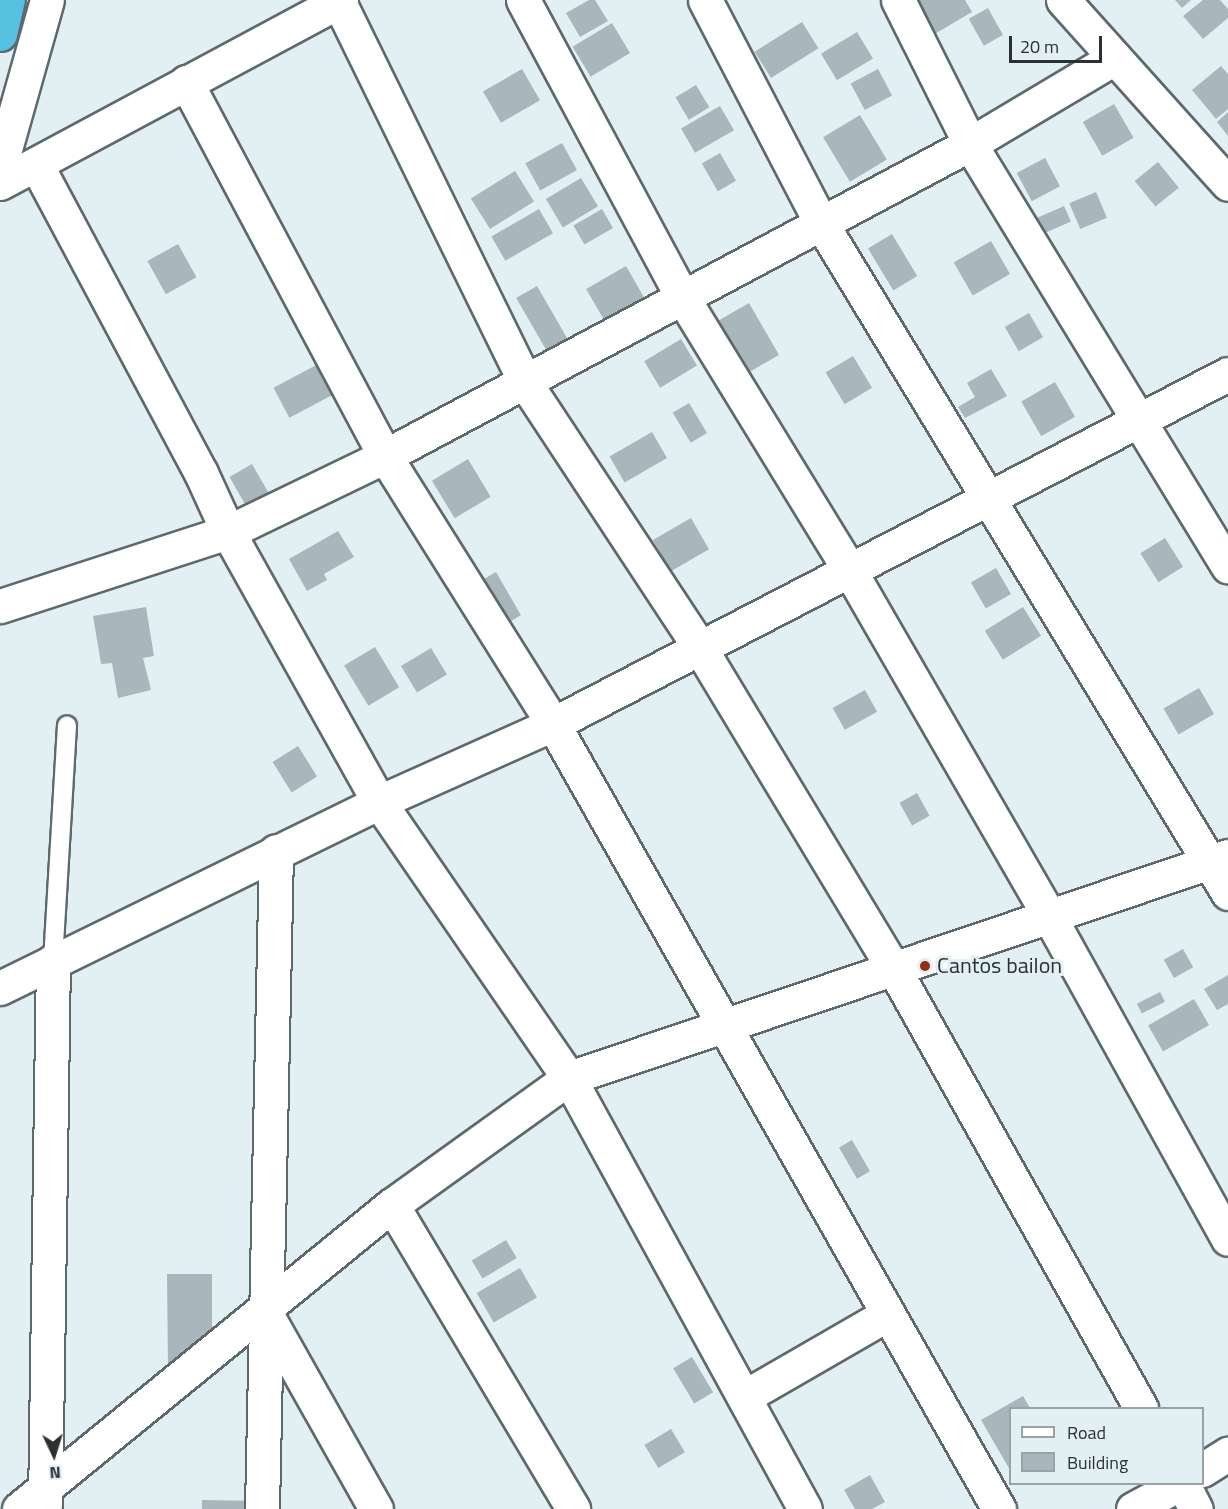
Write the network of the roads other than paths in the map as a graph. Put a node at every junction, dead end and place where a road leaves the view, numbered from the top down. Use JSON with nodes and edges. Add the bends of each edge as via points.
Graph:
{"nodes":[{"id":1,"x":8,"y":0,"type":"edge"},
{"id":2,"x":47,"y":0,"type":"edge"},
{"id":3,"x":339,"y":0,"type":"edge"},
{"id":4,"x":523,"y":0,"type":"edge"},
{"id":5,"x":705,"y":0,"type":"edge"},
{"id":6,"x":898,"y":0,"type":"edge"},
{"id":7,"x":1063,"y":0,"type":"edge"},
{"id":8,"x":0,"y":34,"type":"edge"},
{"id":9,"x":1114,"y":58,"type":"junction"},
{"id":10,"x":186,"y":82,"type":"junction"},
{"id":11,"x":970,"y":144,"type":"junction"},
{"id":12,"x":37,"y":166,"type":"junction"},
{"id":13,"x":0,"y":167,"type":"edge"},
{"id":14,"x":0,"y":183,"type":"edge"},
{"id":15,"x":1228,"y":184,"type":"edge"},
{"id":16,"x":821,"y":223,"type":"junction"},
{"id":17,"x":684,"y":300,"type":"junction"},
{"id":18,"x":1228,"y":374,"type":"edge"},
{"id":19,"x":526,"y":384,"type":"junction"},
{"id":20,"x":1135,"y":419,"type":"junction"},
{"id":21,"x":385,"y":456,"type":"junction"},
{"id":22,"x":985,"y":497,"type":"junction"},
{"id":23,"x":228,"y":532,"type":"junction"},
{"id":24,"x":1228,"y":566,"type":"edge"},
{"id":25,"x":850,"y":571,"type":"junction"},
{"id":26,"x":0,"y":606,"type":"edge"},
{"id":27,"x":700,"y":648,"type":"junction"},
{"id":28,"x":552,"y":724,"type":"junction"},
{"id":29,"x":67,"y":725,"type":"dead end"},
{"id":30,"x":379,"y":802,"type":"junction"},
{"id":31,"x":276,"y":851,"type":"junction"},
{"id":32,"x":1220,"y":859,"type":"edge"},
{"id":33,"x":1228,"y":893,"type":"edge"},
{"id":34,"x":1049,"y":916,"type":"junction"},
{"id":35,"x":53,"y":961,"type":"junction"},
{"id":36,"x":894,"y":969,"type":"junction"},
{"id":37,"x":0,"y":988,"type":"edge"},
{"id":38,"x":723,"y":1025,"type":"junction"},
{"id":39,"x":569,"y":1078,"type":"junction"},
{"id":40,"x":392,"y":1205,"type":"junction"},
{"id":41,"x":1228,"y":1239,"type":"edge"},
{"id":42,"x":265,"y":1312,"type":"junction"},
{"id":43,"x":888,"y":1314,"type":"junction"},
{"id":44,"x":744,"y":1397,"type":"junction"},
{"id":45,"x":1139,"y":1407,"type":"edge"},
{"id":46,"x":1228,"y":1454,"type":"edge"},
{"id":47,"x":1204,"y":1469,"type":"edge"},
{"id":48,"x":1179,"y":1485,"type":"edge"},
{"id":49,"x":1182,"y":1485,"type":"edge"},
{"id":50,"x":46,"y":1499,"type":"edge"},
{"id":51,"x":19,"y":1509,"type":"edge"},
{"id":52,"x":262,"y":1509,"type":"edge"},
{"id":53,"x":376,"y":1509,"type":"edge"},
{"id":54,"x":573,"y":1509,"type":"edge"},
{"id":55,"x":805,"y":1509,"type":"edge"},
{"id":56,"x":999,"y":1509,"type":"edge"},
{"id":57,"x":1133,"y":1509,"type":"edge"},
{"id":58,"x":1196,"y":1509,"type":"edge"}],
"edges":[{"from":1,"to":8,"type":"highway"},
{"from":2,"to":13,"type":"street"},
{"from":3,"to":10,"type":"street"},
{"from":3,"to":19,"type":"street"},
{"from":4,"to":17,"type":"street"},
{"from":5,"to":16,"type":"street"},
{"from":6,"to":11,"type":"street"},
{"from":7,"to":9,"type":"street"},
{"from":9,"to":11,"type":"street"},
{"from":9,"to":15,"type":"street"},
{"from":10,"to":12,"type":"street"},
{"from":10,"to":21,"type":"street"},
{"from":11,"to":16,"type":"street"},
{"from":11,"to":20,"type":"street"},
{"from":12,"to":14,"type":"street"},
{"from":12,"to":23,"type":"street","via":[[201,473]]},
{"from":16,"to":17,"type":"street"},
{"from":16,"to":22,"type":"street"},
{"from":17,"to":19,"type":"street"},
{"from":17,"to":25,"type":"street"},
{"from":18,"to":20,"type":"street"},
{"from":19,"to":21,"type":"street"},
{"from":19,"to":27,"type":"street"},
{"from":20,"to":22,"type":"street"},
{"from":20,"to":24,"type":"street"},
{"from":21,"to":23,"type":"street"},
{"from":21,"to":28,"type":"street"},
{"from":22,"to":25,"type":"street"},
{"from":22,"to":32,"type":"street"},
{"from":23,"to":26,"type":"street"},
{"from":23,"to":30,"type":"street"},
{"from":25,"to":27,"type":"street"},
{"from":25,"to":34,"type":"street"},
{"from":27,"to":28,"type":"street"},
{"from":27,"to":36,"type":"street"},
{"from":28,"to":30,"type":"street"},
{"from":28,"to":38,"type":"street"},
{"from":29,"to":35,"type":"lane"},
{"from":30,"to":31,"type":"street"},
{"from":30,"to":39,"type":"street"},
{"from":31,"to":35,"type":"street"},
{"from":31,"to":42,"type":"street"},
{"from":32,"to":33,"type":"street"},
{"from":32,"to":34,"type":"street"},
{"from":34,"to":36,"type":"street"},
{"from":34,"to":41,"type":"street"},
{"from":35,"to":37,"type":"street"},
{"from":35,"to":50,"type":"street"},
{"from":36,"to":38,"type":"street"},
{"from":36,"to":45,"type":"street"},
{"from":38,"to":39,"type":"street"},
{"from":38,"to":43,"type":"street"},
{"from":39,"to":40,"type":"street"},
{"from":39,"to":44,"type":"street"},
{"from":40,"to":42,"type":"street"},
{"from":40,"to":54,"type":"street"},
{"from":42,"to":50,"type":"street"},
{"from":42,"to":52,"type":"street"},
{"from":42,"to":53,"type":"street"},
{"from":43,"to":44,"type":"street"},
{"from":43,"to":56,"type":"street"},
{"from":44,"to":55,"type":"street"},
{"from":46,"to":47,"type":"street"},
{"from":48,"to":57,"type":"street"},
{"from":49,"to":58,"type":"street"},
{"from":50,"to":51,"type":"street"}]}
